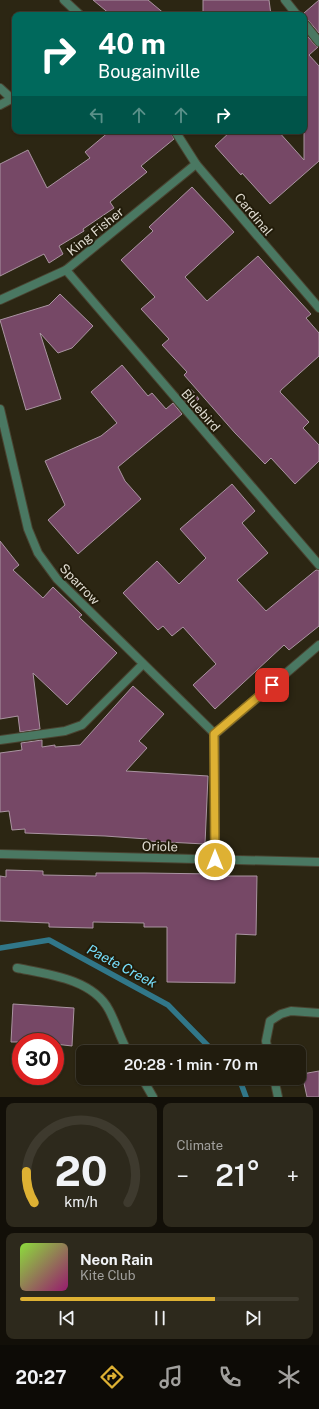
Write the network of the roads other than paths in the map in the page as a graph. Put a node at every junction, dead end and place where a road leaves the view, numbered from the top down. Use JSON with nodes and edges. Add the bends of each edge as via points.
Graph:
{"nodes":[{"id":1,"x":64,"y":0,"type":"edge"},
{"id":2,"x":285,"y":0,"type":"edge"},
{"id":3,"x":77,"y":12,"type":"edge"},
{"id":4,"x":295,"y":12,"type":"edge"},
{"id":5,"x":307,"y":27,"type":"edge"},
{"id":6,"x":319,"y":42,"type":"edge"},
{"id":7,"x":0,"y":88,"type":"edge"},
{"id":8,"x":12,"y":97,"type":"edge"},
{"id":9,"x":12,"y":99,"type":"edge"},
{"id":10,"x":0,"y":105,"type":"edge"},
{"id":11,"x":177,"y":134,"type":"edge"},
{"id":12,"x":196,"y":164,"type":"junction"},
{"id":13,"x":66,"y":270,"type":"junction"},
{"id":14,"x":0,"y":300,"type":"edge"},
{"id":15,"x":319,"y":308,"type":"edge"},
{"id":16,"x":0,"y":408,"type":"edge"},
{"id":17,"x":319,"y":565,"type":"edge"},
{"id":18,"x":319,"y":645,"type":"edge"},
{"id":19,"x":143,"y":664,"type":"junction"},
{"id":20,"x":214,"y":734,"type":"junction"},
{"id":21,"x":0,"y":740,"type":"edge"},
{"id":22,"x":0,"y":854,"type":"edge"},
{"id":23,"x":215,"y":860,"type":"junction"},
{"id":24,"x":319,"y":862,"type":"edge"},
{"id":25,"x":16,"y":968,"type":"dead end"},
{"id":26,"x":319,"y":1013,"type":"edge"},
{"id":27,"x":125,"y":1045,"type":"edge"},
{"id":28,"x":267,"y":1045,"type":"edge"},
{"id":29,"x":146,"y":1085,"type":"edge"},
{"id":30,"x":275,"y":1085,"type":"edge"},
{"id":31,"x":153,"y":1097,"type":"edge"},
{"id":32,"x":278,"y":1097,"type":"edge"}],
"edges":[{"from":1,"to":3,"type":"street"},
{"from":2,"to":4,"type":"street"},
{"from":5,"to":6,"type":"street"},
{"from":7,"to":8,"type":"street"},
{"from":9,"to":10,"type":"street"},
{"from":11,"to":12,"type":"street","name":"Cardinal"},
{"from":12,"to":13,"type":"street","name":"King Fisher"},
{"from":12,"to":15,"type":"street","name":"Cardinal"},
{"from":13,"to":14,"type":"street","name":"King Fisher"},
{"from":13,"to":17,"type":"street","name":"Bluebird"},
{"from":16,"to":19,"type":"street","name":"Sparrow","via":[[28,529],[38,553],[57,579]]},
{"from":18,"to":20,"type":"street"},
{"from":19,"to":20,"type":"street","name":"Sparrow"},
{"from":19,"to":21,"type":"street","via":[[82,725],[65,731]]},
{"from":20,"to":23,"type":"street"},
{"from":22,"to":23,"type":"street","name":"Oriole"},
{"from":23,"to":24,"type":"street","name":"Oriole"},
{"from":25,"to":27,"type":"street","via":[[54,975],[85,986],[100,997]]},
{"from":26,"to":28,"type":"street","via":[[292,1011],[280,1014],[270,1022]]},
{"from":29,"to":31,"type":"street"},
{"from":30,"to":32,"type":"street"}]}
